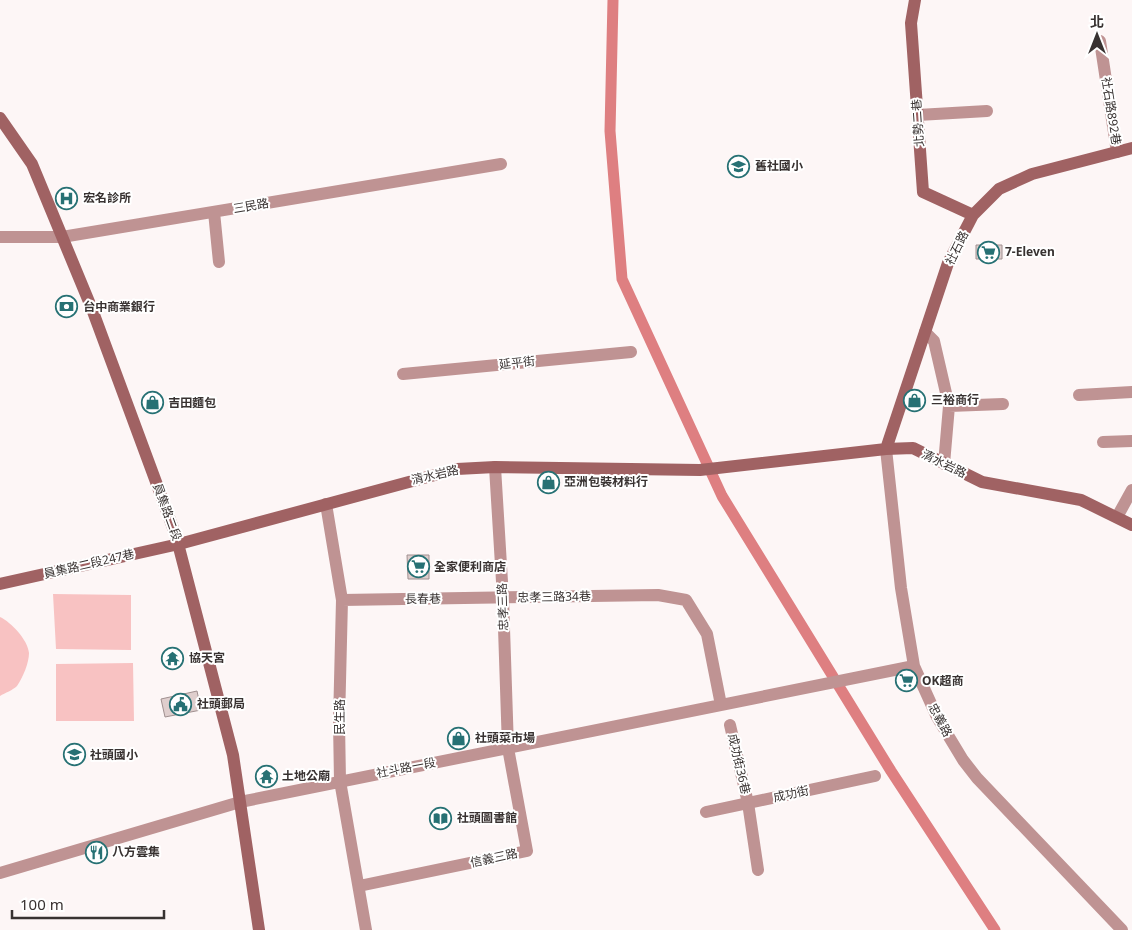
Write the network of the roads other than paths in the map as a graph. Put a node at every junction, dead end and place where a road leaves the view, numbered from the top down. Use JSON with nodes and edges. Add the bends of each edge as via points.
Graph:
{"nodes":[{"id":1,"x":915,"y":0,"type":"edge"},
{"id":2,"x":1100,"y":41,"type":"dead end"},
{"id":3,"x":988,"y":111,"type":"dead end"},
{"id":4,"x":918,"y":114,"type":"junction"},
{"id":5,"x":0,"y":118,"type":"edge"},
{"id":6,"x":1132,"y":148,"type":"edge"},
{"id":7,"x":1117,"y":152,"type":"junction"},
{"id":8,"x":501,"y":164,"type":"dead end"},
{"id":9,"x":214,"y":212,"type":"junction"},
{"id":10,"x":973,"y":215,"type":"junction"},
{"id":11,"x":0,"y":236,"type":"edge"},
{"id":12,"x":62,"y":237,"type":"junction"},
{"id":13,"x":219,"y":262,"type":"dead end"},
{"id":14,"x":925,"y":332,"type":"junction"},
{"id":15,"x":631,"y":352,"type":"dead end"},
{"id":16,"x":403,"y":374,"type":"dead end"},
{"id":17,"x":1132,"y":392,"type":"edge"},
{"id":18,"x":1079,"y":395,"type":"dead end"},
{"id":19,"x":1003,"y":404,"type":"dead end"},
{"id":20,"x":949,"y":406,"type":"junction"},
{"id":21,"x":1132,"y":441,"type":"edge"},
{"id":22,"x":1102,"y":442,"type":"dead end"},
{"id":23,"x":886,"y":449,"type":"junction"},
{"id":24,"x":944,"y":464,"type":"junction"},
{"id":25,"x":496,"y":467,"type":"junction"},
{"id":26,"x":1132,"y":490,"type":"edge"},
{"id":27,"x":326,"y":504,"type":"junction"},
{"id":28,"x":1117,"y":518,"type":"junction"},
{"id":29,"x":1132,"y":525,"type":"edge"},
{"id":30,"x":179,"y":544,"type":"junction"},
{"id":31,"x":0,"y":584,"type":"edge"},
{"id":32,"x":503,"y":598,"type":"junction"},
{"id":33,"x":342,"y":600,"type":"junction"},
{"id":34,"x":914,"y":666,"type":"junction"},
{"id":35,"x":721,"y":705,"type":"junction"},
{"id":36,"x":730,"y":725,"type":"dead end"},
{"id":37,"x":508,"y":748,"type":"junction"},
{"id":38,"x":875,"y":776,"type":"dead end"},
{"id":39,"x":340,"y":781,"type":"junction"},
{"id":40,"x":240,"y":802,"type":"junction"},
{"id":41,"x":748,"y":803,"type":"junction"},
{"id":42,"x":706,"y":812,"type":"dead end"},
{"id":43,"x":758,"y":870,"type":"dead end"},
{"id":44,"x":0,"y":873,"type":"edge"},
{"id":45,"x":359,"y":886,"type":"junction"},
{"id":46,"x":259,"y":930,"type":"edge"},
{"id":47,"x":366,"y":930,"type":"edge"},
{"id":48,"x":1122,"y":930,"type":"edge"}],
"edges":[{"from":1,"to":4,"type":"street","name":"北勢二巷","via":[[911,23]]},
{"from":2,"to":7,"type":"street","name":"社石路892巷"},
{"from":3,"to":4,"type":"street"},
{"from":4,"to":10,"type":"street","name":"北勢二巷","via":[[923,192]]},
{"from":5,"to":12,"type":"street","name":"員集路二段","via":[[32,164]]},
{"from":6,"to":7,"type":"street","name":"社石路"},
{"from":7,"to":10,"type":"street","name":"社石路","via":[[1032,174],[999,189]]},
{"from":8,"to":9,"type":"street","name":"三民路"},
{"from":9,"to":12,"type":"street","name":"三民路"},
{"from":9,"to":13,"type":"street"},
{"from":10,"to":14,"type":"street","name":"社石路","via":[[948,263]]},
{"from":11,"to":12,"type":"street","name":"三民路"},
{"from":12,"to":30,"type":"street","name":"員集路二段"},
{"from":14,"to":20,"type":"street","via":[[934,341]]},
{"from":14,"to":23,"type":"street","name":"社石路"},
{"from":15,"to":16,"type":"street","name":"延平街"},
{"from":17,"to":18,"type":"street"},
{"from":19,"to":20,"type":"street"},
{"from":20,"to":24,"type":"street"},
{"from":21,"to":22,"type":"street"},
{"from":23,"to":24,"type":"street","name":"清水岩路","via":[[913,448]]},
{"from":23,"to":25,"type":"street","name":"清水岩路","via":[[700,470]]},
{"from":23,"to":34,"type":"street","name":"忠義路"},
{"from":24,"to":28,"type":"street","name":"清水岩路","via":[[982,482],[1081,500]]},
{"from":25,"to":27,"type":"street","name":"清水岩路","via":[[457,469]]},
{"from":25,"to":32,"type":"street","name":"忠孝三路"},
{"from":26,"to":28,"type":"street"},
{"from":27,"to":30,"type":"street","name":"清水岩路"},
{"from":27,"to":33,"type":"street","name":"民生路"},
{"from":28,"to":29,"type":"street","name":"清水岩路"},
{"from":30,"to":31,"type":"street","name":"員集路二段247巷"},
{"from":30,"to":40,"type":"street","name":"員集路二段","via":[[233,755]]},
{"from":32,"to":33,"type":"street","name":"長春巷"},
{"from":32,"to":35,"type":"street","name":"忠孝三路34巷","via":[[658,595],[686,600],[707,634]]},
{"from":32,"to":37,"type":"street","name":"忠孝三路"},
{"from":33,"to":39,"type":"street","name":"民生路"},
{"from":34,"to":35,"type":"street","name":"社斗路一段"},
{"from":34,"to":48,"type":"street","name":"忠義路","via":[[937,717],[977,778]]},
{"from":35,"to":37,"type":"street","name":"社斗路一段"},
{"from":36,"to":41,"type":"street","name":"成功街36巷"},
{"from":37,"to":39,"type":"street","name":"社斗路一段"},
{"from":37,"to":45,"type":"street","name":"信義三路","via":[[527,851]]},
{"from":38,"to":41,"type":"street","name":"成功街"},
{"from":39,"to":40,"type":"street","name":"社斗路一段"},
{"from":39,"to":45,"type":"street","name":"民生路"},
{"from":40,"to":44,"type":"street","name":"社斗路一段"},
{"from":40,"to":46,"type":"street","name":"員集路二段"},
{"from":41,"to":42,"type":"street","name":"成功街"},
{"from":41,"to":43,"type":"street","name":"成功街36巷"},
{"from":45,"to":47,"type":"street","name":"民生路"}]}
